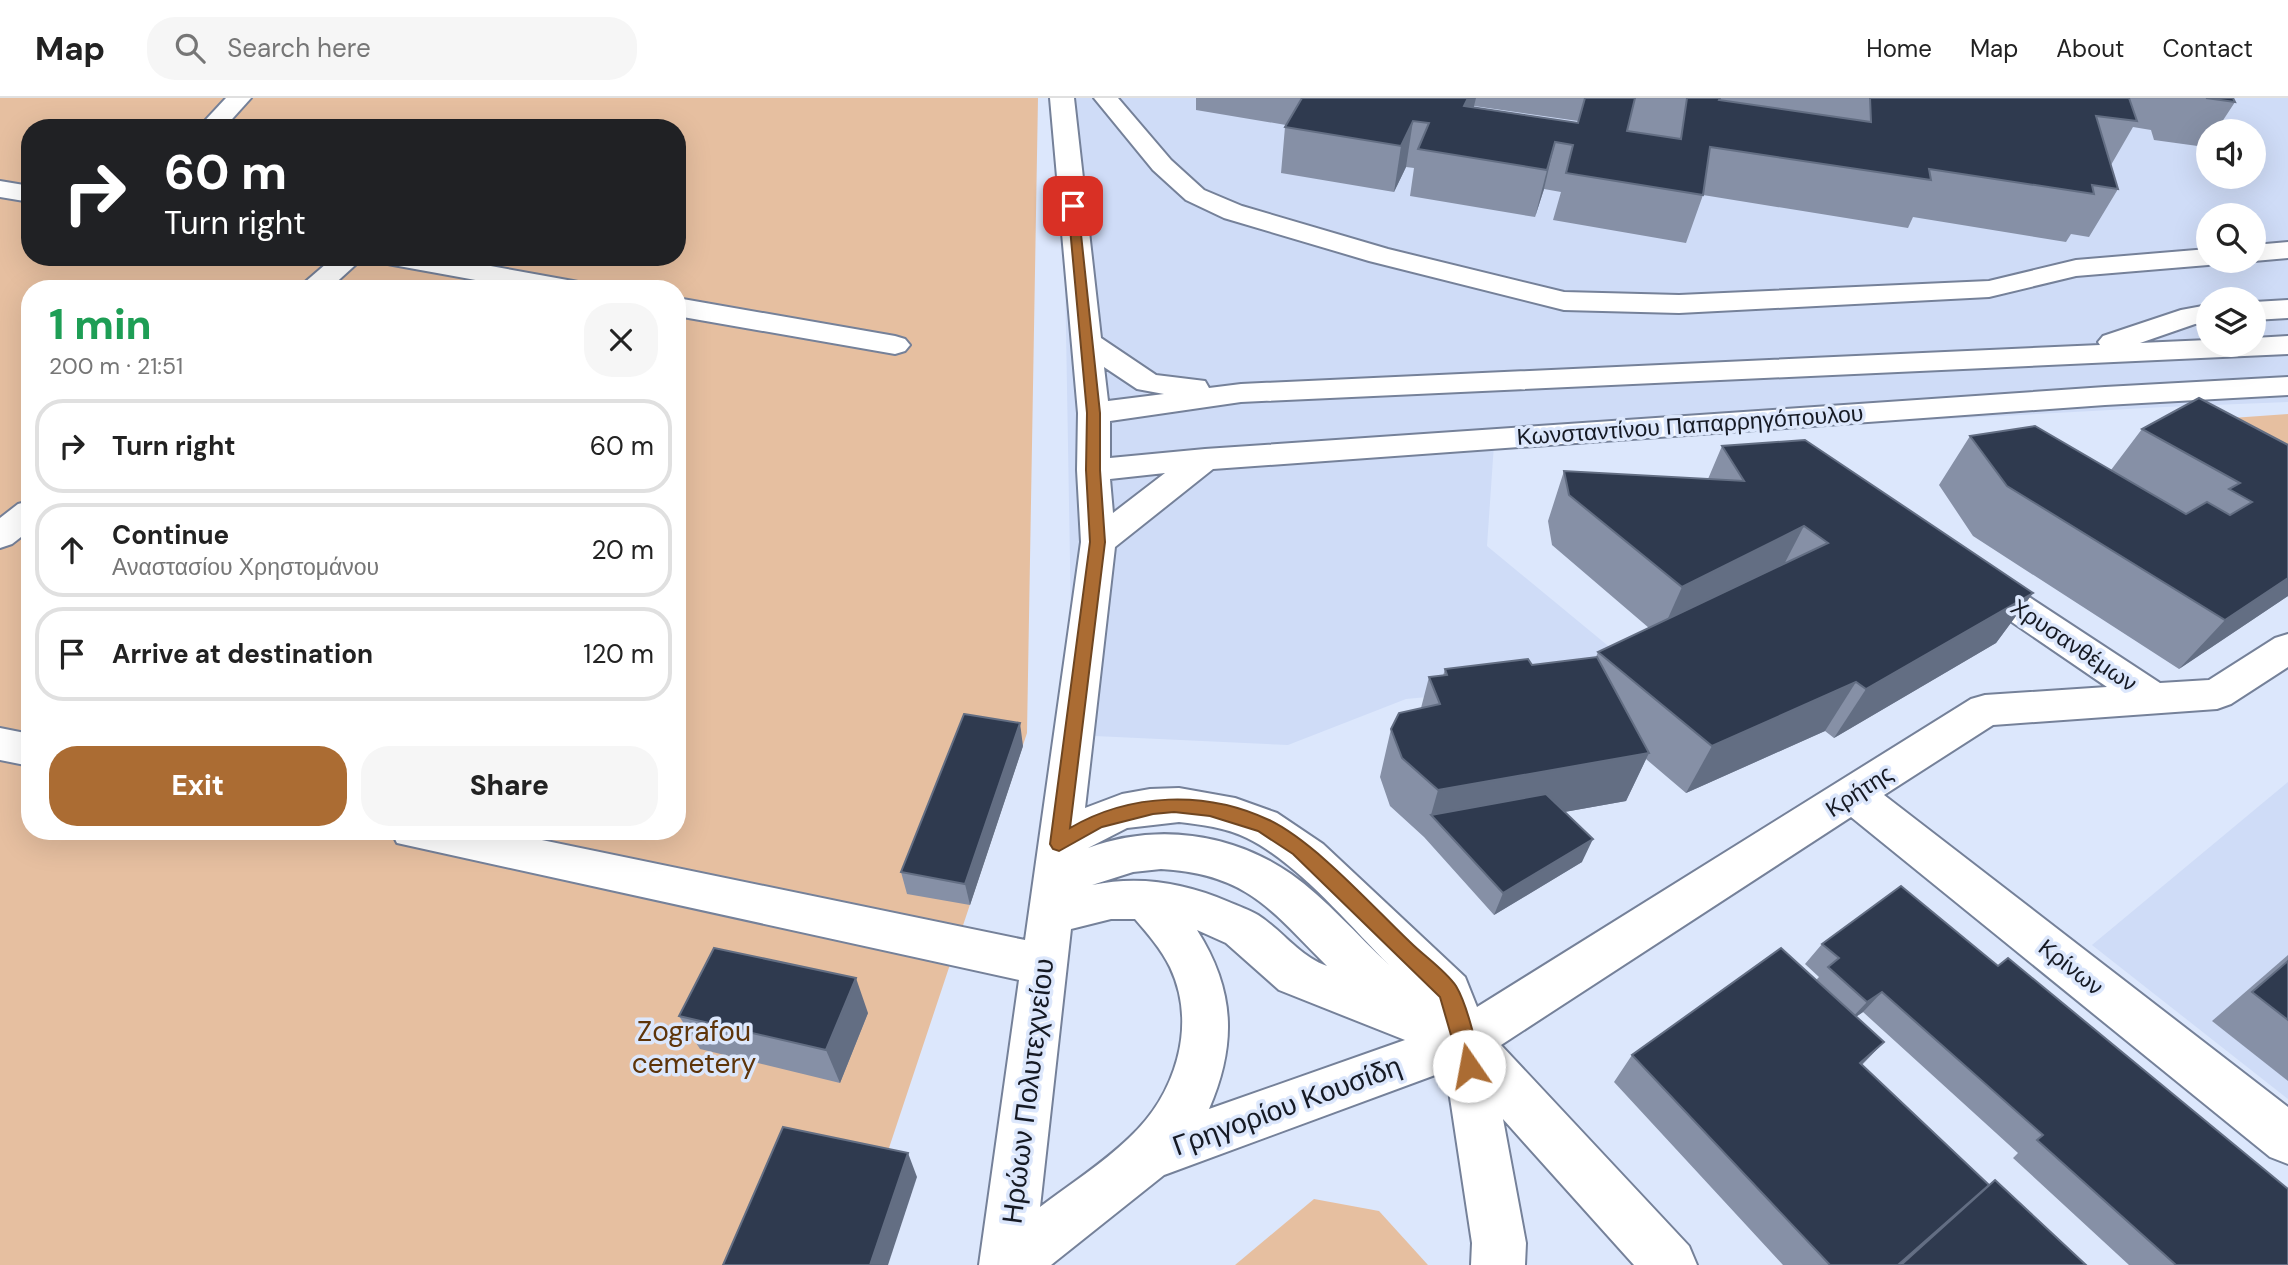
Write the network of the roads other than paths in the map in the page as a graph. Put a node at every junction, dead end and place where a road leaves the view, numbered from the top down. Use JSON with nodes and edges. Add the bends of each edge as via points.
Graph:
{"nodes":[{"id":1,"x":239,"y":98,"type":"edge"},
{"id":2,"x":1062,"y":98,"type":"edge"},
{"id":3,"x":1106,"y":98,"type":"edge"},
{"id":4,"x":219,"y":119,"type":"edge"},
{"id":5,"x":0,"y":189,"type":"edge"},
{"id":6,"x":21,"y":192,"type":"edge"},
{"id":7,"x":2288,"y":250,"type":"edge"},
{"id":8,"x":2266,"y":252,"type":"edge"},
{"id":9,"x":2196,"y":258,"type":"edge"},
{"id":10,"x":340,"y":266,"type":"edge"},
{"id":11,"x":444,"y":266,"type":"edge"},
{"id":12,"x":322,"y":280,"type":"edge"},
{"id":13,"x":522,"y":280,"type":"edge"},
{"id":14,"x":686,"y":309,"type":"edge"},
{"id":15,"x":2288,"y":309,"type":"edge"},
{"id":16,"x":2266,"y":310,"type":"edge"},
{"id":17,"x":2196,"y":316,"type":"edge"},
{"id":18,"x":1086,"y":341,"type":"junction"},
{"id":19,"x":895,"y":345,"type":"dead end"},
{"id":20,"x":2288,"y":345,"type":"edge"},
{"id":21,"x":2068,"y":357,"type":"junction"},
{"id":22,"x":2288,"y":386,"type":"edge"},
{"id":23,"x":1241,"y":393,"type":"junction"},
{"id":24,"x":2105,"y":396,"type":"junction"},
{"id":25,"x":1094,"y":413,"type":"junction"},
{"id":26,"x":1205,"y":459,"type":"junction"},
{"id":27,"x":1093,"y":470,"type":"junction"},
{"id":28,"x":21,"y":519,"type":"edge"},
{"id":29,"x":0,"y":536,"type":"edge"},
{"id":30,"x":1098,"y":542,"type":"junction"},
{"id":31,"x":1946,"y":560,"type":"edge"},
{"id":32,"x":2288,"y":648,"type":"edge"},
{"id":33,"x":2154,"y":699,"type":"junction"},
{"id":34,"x":0,"y":744,"type":"edge"},
{"id":35,"x":21,"y":748,"type":"edge"},
{"id":36,"x":1853,"y":794,"type":"junction"},
{"id":37,"x":454,"y":840,"type":"edge"},
{"id":38,"x":1055,"y":882,"type":"junction"},
{"id":39,"x":1145,"y":900,"type":"junction"},
{"id":40,"x":1044,"y":965,"type":"junction"},
{"id":41,"x":1415,"y":1021,"type":"junction"},
{"id":42,"x":1465,"y":1041,"type":"junction"},
{"id":43,"x":2288,"y":1139,"type":"edge"},
{"id":44,"x":1148,"y":1156,"type":"junction"},
{"id":45,"x":1007,"y":1265,"type":"edge"},
{"id":46,"x":1498,"y":1265,"type":"edge"},
{"id":47,"x":1670,"y":1265,"type":"edge"}],
"edges":[{"from":1,"to":4,"type":"street"},
{"from":2,"to":18,"type":"street","name":"Ηρώων Πολυτεχνείου"},
{"from":3,"to":9,"type":"street","via":[[1162,165],[1195,195],[1233,212],[1564,301],[1679,304],[1989,289],[2076,268]]},
{"from":5,"to":6,"type":"street"},
{"from":7,"to":8,"type":"street"},
{"from":10,"to":12,"type":"street"},
{"from":11,"to":13,"type":"street"},
{"from":14,"to":19,"type":"street"},
{"from":15,"to":16,"type":"street"},
{"from":17,"to":21,"type":"street"},
{"from":18,"to":23,"type":"street","via":[[1148,383]]},
{"from":18,"to":25,"type":"street","name":"Ηρώων Πολυτεχνείου"},
{"from":20,"to":21,"type":"street","name":"Κωνσταντίνου Παπαρρηγόπουλου"},
{"from":21,"to":23,"type":"street","name":"Κωνσταντίνου Παπαρρηγόπουλου"},
{"from":21,"to":24,"type":"street"},
{"from":22,"to":24,"type":"street","name":"Κωνσταντίνου Παπαρρηγόπουλου"},
{"from":23,"to":25,"type":"street","name":"Κωνσταντίνου Παπαρρηγόπουλου"},
{"from":24,"to":26,"type":"street","name":"Κωνσταντίνου Παπαρρηγόπουλου"},
{"from":25,"to":27,"type":"street","name":"Ηρώων Πολυτεχνείου"},
{"from":26,"to":27,"type":"street","name":"Κωνσταντίνου Παπαρρηγόπουλου"},
{"from":26,"to":30,"type":"street"},
{"from":27,"to":30,"type":"street","name":"Ηρώων Πολυτεχνείου"},
{"from":28,"to":29,"type":"street"},
{"from":30,"to":38,"type":"street","name":"Ηρώων Πολυτεχνείου"},
{"from":31,"to":33,"type":"street","name":"Χρυσανθέμων"},
{"from":32,"to":33,"type":"street","name":"Κρήτης","via":[[2217,694]]},
{"from":33,"to":36,"type":"street","name":"Κρήτης","via":[[1985,710]]},
{"from":34,"to":35,"type":"street"},
{"from":36,"to":42,"type":"street","name":"Κρήτης"},
{"from":36,"to":43,"type":"street","name":"Κρίνων"},
{"from":37,"to":40,"type":"street"},
{"from":38,"to":39,"type":"street","name":"Γρηγορίου Κουσίδη","via":[[1082,906]]},
{"from":38,"to":40,"type":"street","name":"Ηρώων Πολυτεχνείου"},
{"from":38,"to":41,"type":"street","via":[[1095,862],[1130,854],[1182,852],[1225,862],[1289,897]]},
{"from":38,"to":42,"type":"street","via":[[1098,821],[1174,805],[1210,808],[1264,825],[1299,849],[1448,992]]},
{"from":39,"to":41,"type":"street","name":"Γρηγορίου Κουσίδη","via":[[1215,915],[1248,934],[1295,975]]},
{"from":39,"to":44,"type":"street","name":"Γρηγορίου Κουσίδη","via":[[1184,942],[1196,968],[1207,1025],[1195,1086],[1181,1114]]},
{"from":40,"to":45,"type":"street","name":"Ηρώων Πολυτεχνείου"},
{"from":41,"to":42,"type":"street","name":"Γρηγορίου Κουσίδη"},
{"from":42,"to":44,"type":"street","name":"Γρηγορίου Κουσίδη"},
{"from":42,"to":46,"type":"street","via":[[1499,1243]]},
{"from":42,"to":47,"type":"street","name":"Γρηγορίου Κουσίδη"},
{"from":44,"to":45,"type":"street","name":"Γρηγορίου Κουσίδη"}]}
